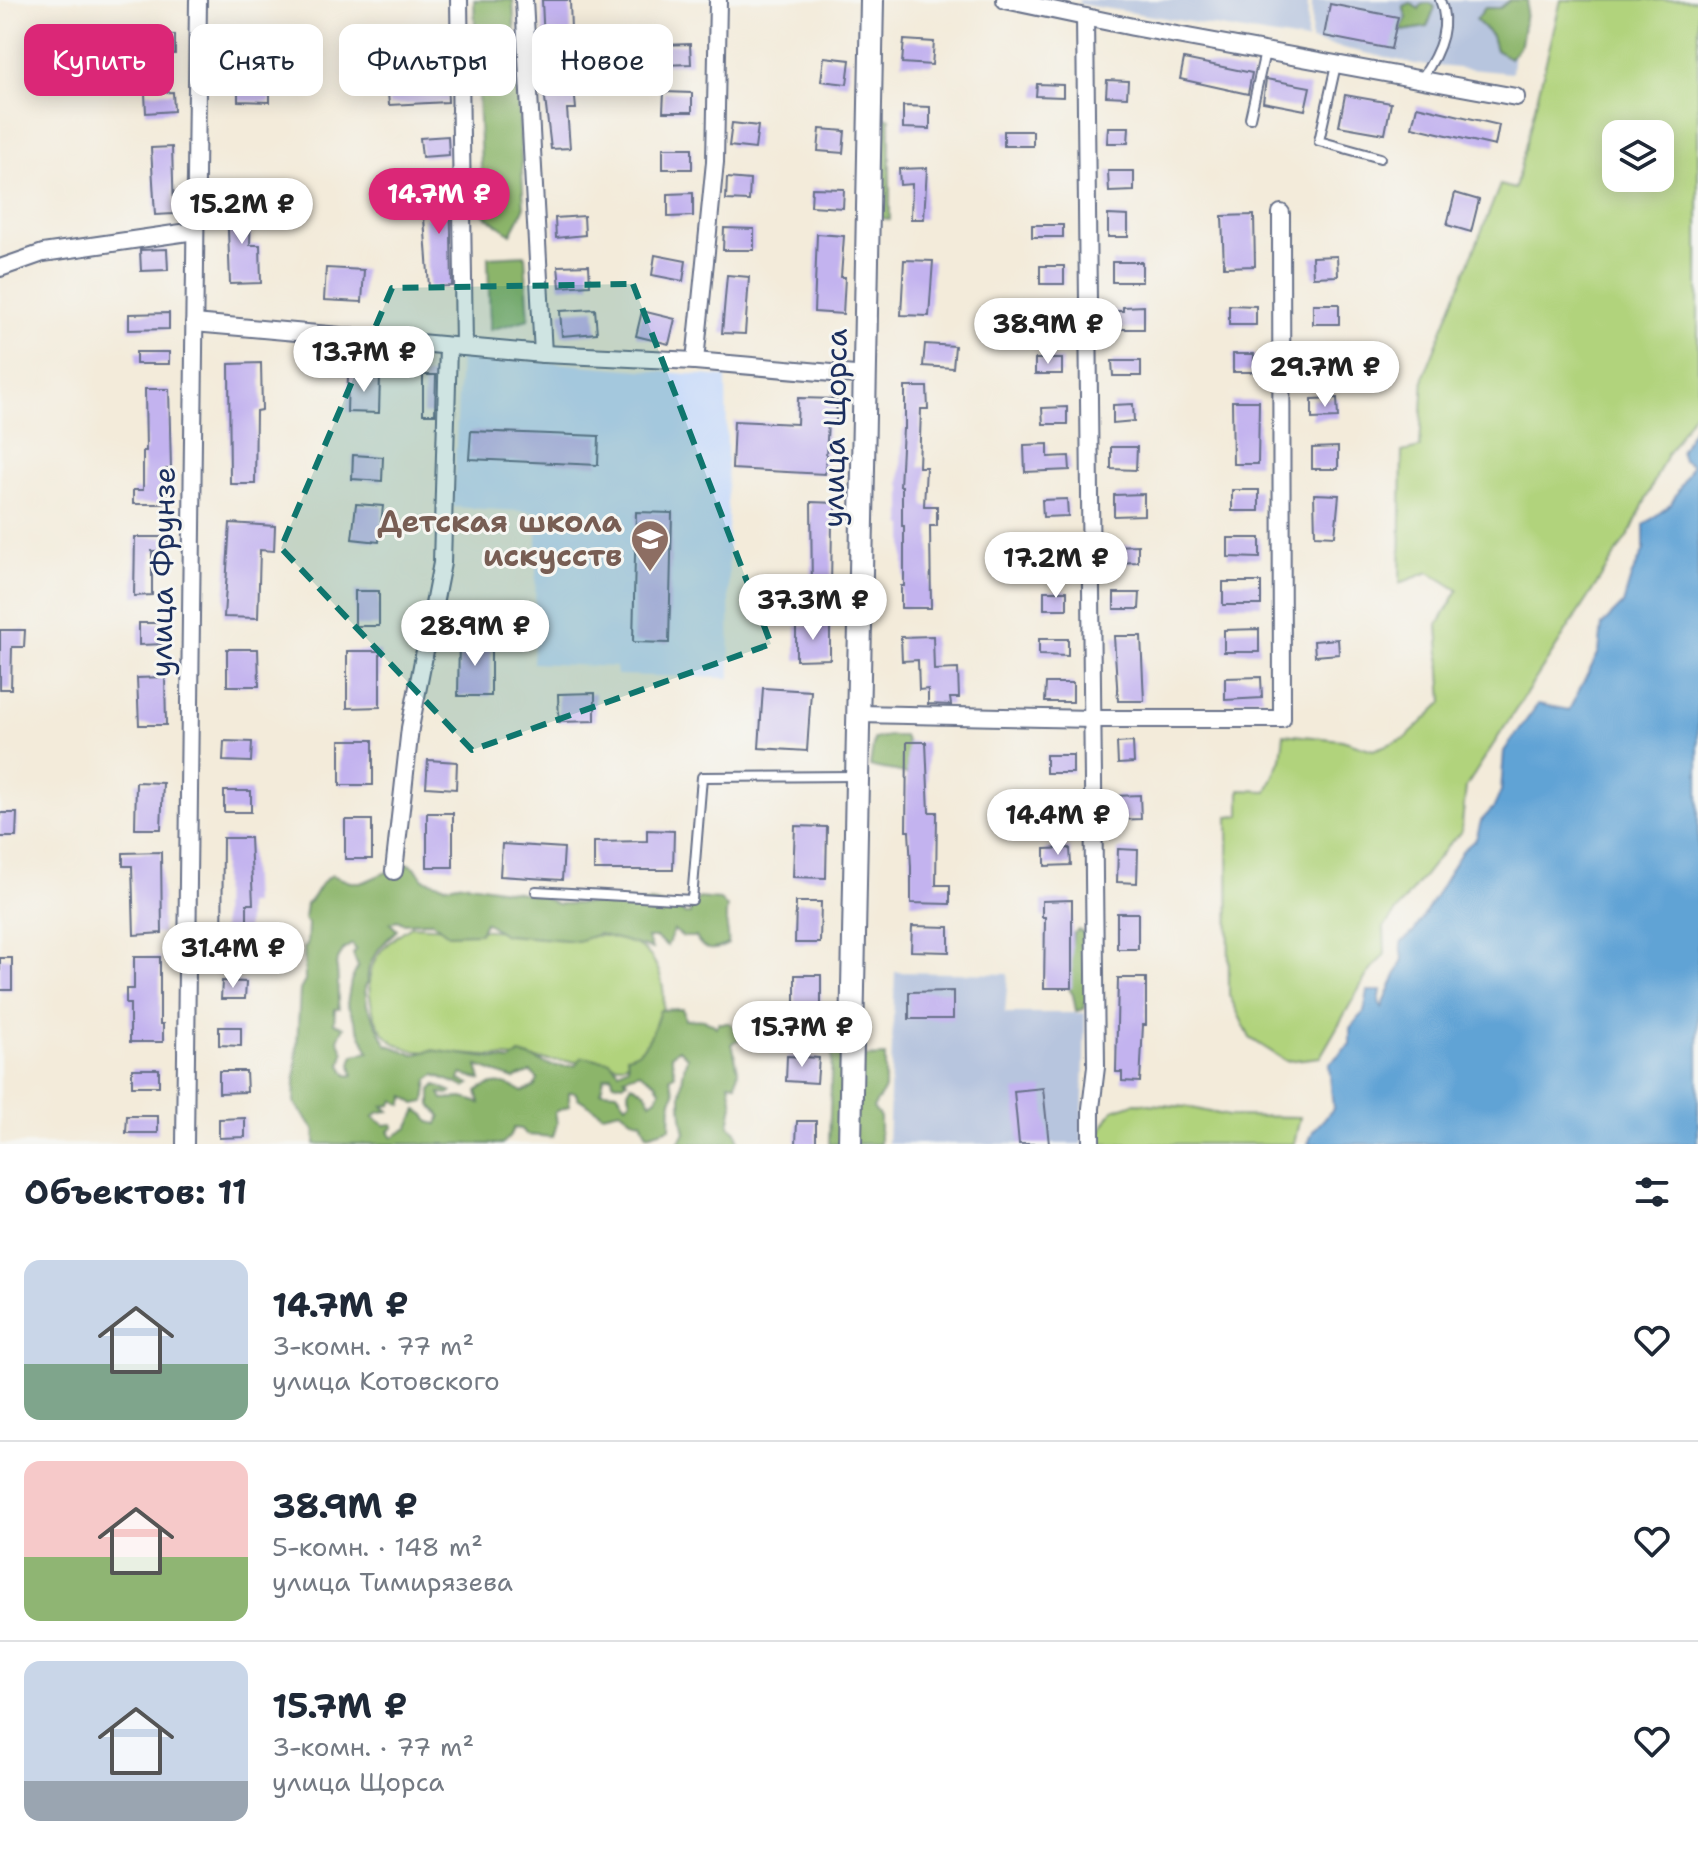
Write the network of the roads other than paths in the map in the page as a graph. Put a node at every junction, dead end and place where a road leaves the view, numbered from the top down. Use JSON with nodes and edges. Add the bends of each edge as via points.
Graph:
{"nodes":[{"id":1,"x":198,"y":0,"type":"edge"},
{"id":2,"x":459,"y":0,"type":"edge"},
{"id":3,"x":524,"y":0,"type":"edge"},
{"id":4,"x":718,"y":0,"type":"edge"},
{"id":5,"x":872,"y":0,"type":"edge"},
{"id":6,"x":1005,"y":0,"type":"edge"},
{"id":7,"x":1440,"y":0,"type":"edge"},
{"id":8,"x":1085,"y":17,"type":"junction"},
{"id":9,"x":1265,"y":51,"type":"junction"},
{"id":10,"x":1336,"y":64,"type":"junction"},
{"id":11,"x":1420,"y":79,"type":"junction"},
{"id":12,"x":1516,"y":97,"type":"dead end"},
{"id":13,"x":1250,"y":118,"type":"dead end"},
{"id":14,"x":1380,"y":158,"type":"dead end"},
{"id":15,"x":1281,"y":213,"type":"dead end"},
{"id":16,"x":195,"y":231,"type":"junction"},
{"id":17,"x":0,"y":268,"type":"edge"},
{"id":18,"x":194,"y":323,"type":"junction"},
{"id":19,"x":456,"y":346,"type":"junction"},
{"id":20,"x":543,"y":354,"type":"junction"},
{"id":21,"x":695,"y":361,"type":"junction"},
{"id":22,"x":866,"y":376,"type":"junction"},
{"id":23,"x":859,"y":714,"type":"junction"},
{"id":24,"x":1093,"y":719,"type":"junction"},
{"id":25,"x":858,"y":776,"type":"junction"},
{"id":26,"x":394,"y":871,"type":"dead end"},
{"id":27,"x":536,"y":891,"type":"dead end"},
{"id":28,"x":185,"y":1144,"type":"edge"},
{"id":29,"x":850,"y":1144,"type":"edge"},
{"id":30,"x":1091,"y":1144,"type":"edge"}],
"edges":[{"from":1,"to":16,"type":"street","name":"улица Фрунзе"},
{"from":2,"to":19,"type":"street"},
{"from":3,"to":20,"type":"street"},
{"from":4,"to":21,"type":"street","via":[[715,162]]},
{"from":5,"to":22,"type":"street","name":"улица Щорса"},
{"from":6,"to":8,"type":"street"},
{"from":7,"to":11,"type":"lane","via":[[1443,31],[1438,55]]},
{"from":8,"to":9,"type":"street"},
{"from":8,"to":24,"type":"street"},
{"from":9,"to":10,"type":"street"},
{"from":9,"to":13,"type":"lane"},
{"from":10,"to":11,"type":"street"},
{"from":10,"to":14,"type":"lane","via":[[1319,141]]},
{"from":11,"to":12,"type":"street"},
{"from":15,"to":24,"type":"street","via":[[1282,719]]},
{"from":16,"to":17,"type":"street","via":[[43,253]]},
{"from":16,"to":18,"type":"street","name":"улица Фрунзе"},
{"from":18,"to":19,"type":"street"},
{"from":18,"to":28,"type":"street","name":"улица Фрунзе"},
{"from":19,"to":20,"type":"street"},
{"from":19,"to":26,"type":"street","via":[[442,563],[410,728]]},
{"from":20,"to":21,"type":"street"},
{"from":21,"to":22,"type":"street"},
{"from":22,"to":23,"type":"street","name":"улица Щорса"},
{"from":23,"to":24,"type":"street"},
{"from":23,"to":25,"type":"street","name":"улица Щорса"},
{"from":24,"to":30,"type":"street","via":[[1096,1067]]},
{"from":25,"to":27,"type":"lane","via":[[702,777],[692,900]]},
{"from":25,"to":29,"type":"street","name":"улица Щорса"}]}
